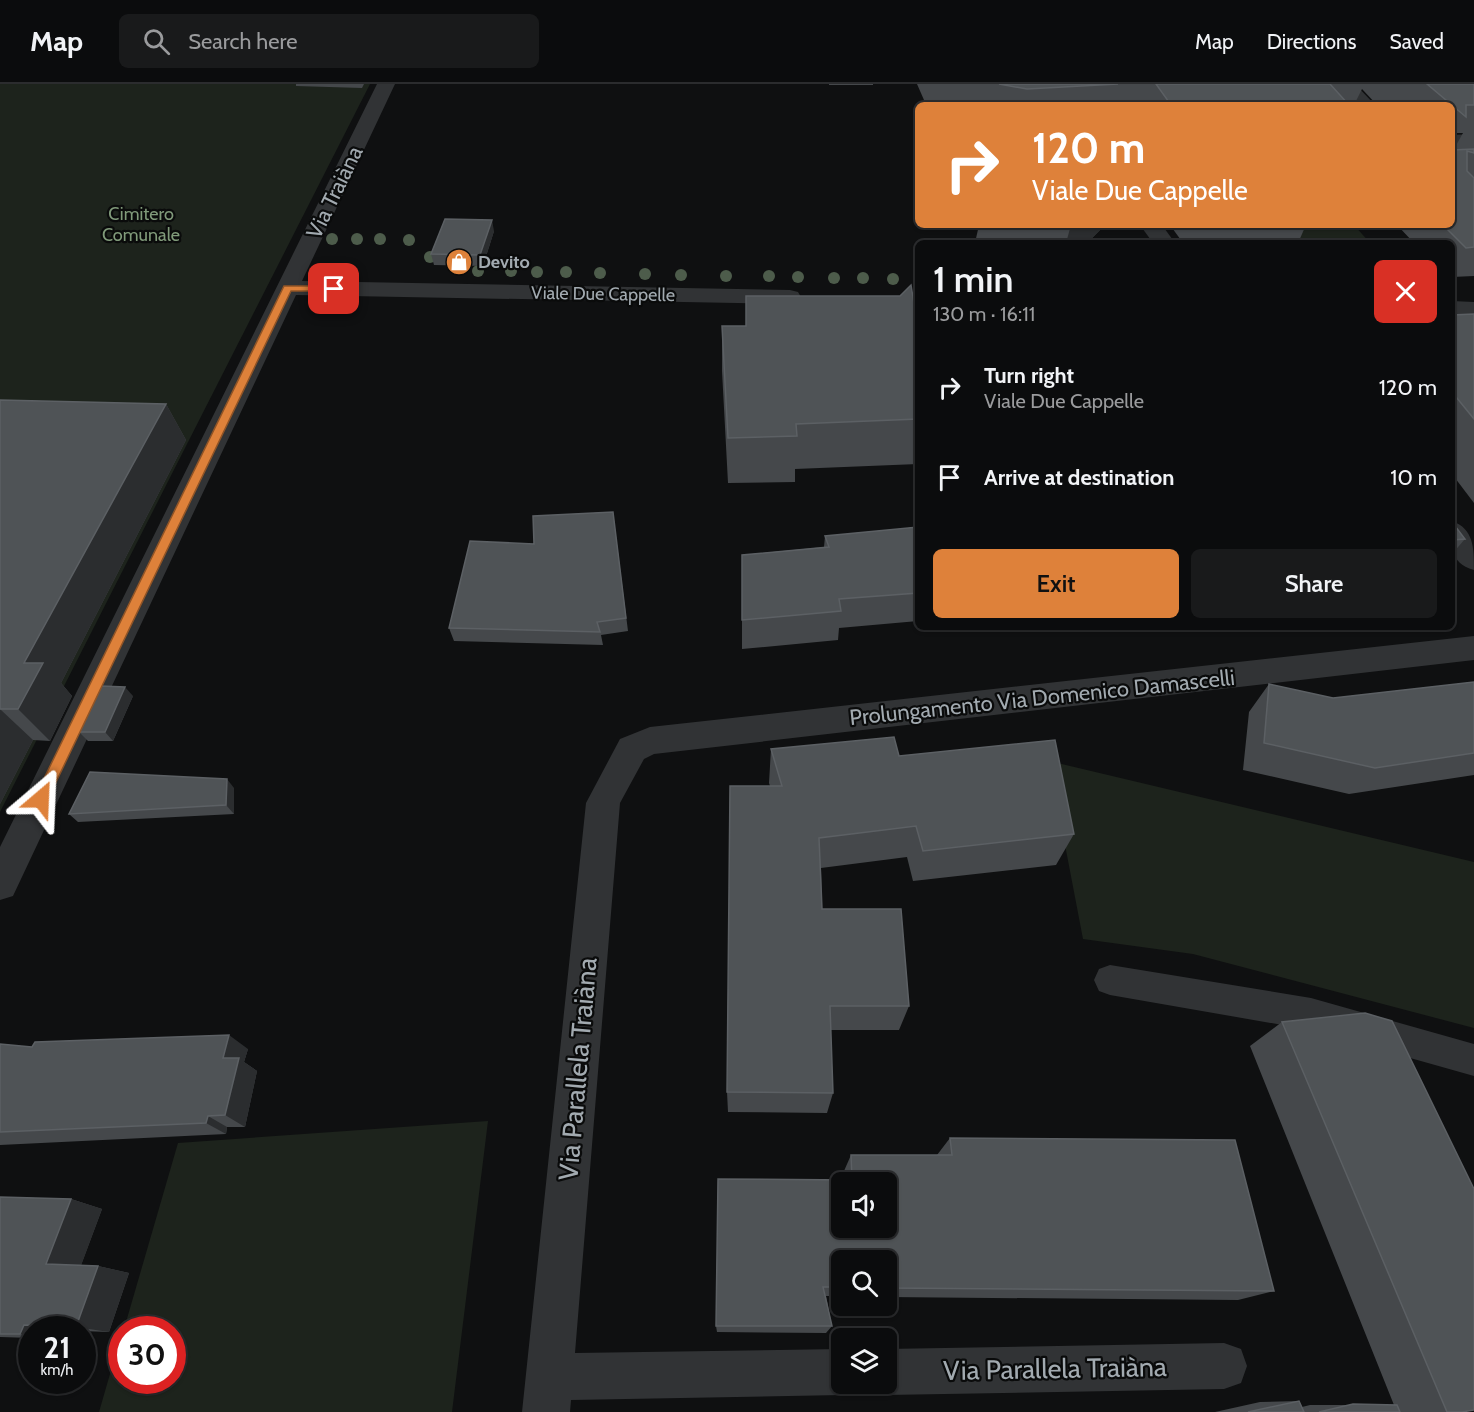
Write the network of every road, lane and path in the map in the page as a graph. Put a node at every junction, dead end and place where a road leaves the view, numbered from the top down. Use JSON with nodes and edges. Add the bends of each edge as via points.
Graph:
{"nodes":[{"id":1,"x":386,"y":84,"type":"edge"},
{"id":2,"x":1345,"y":84,"type":"edge"},
{"id":3,"x":1363,"y":102,"type":"edge"},
{"id":4,"x":1474,"y":140,"type":"edge"},
{"id":5,"x":1455,"y":141,"type":"edge"},
{"id":6,"x":287,"y":288,"type":"junction"},
{"id":7,"x":811,"y":297,"type":"edge"},
{"id":8,"x":1455,"y":308,"type":"edge"},
{"id":9,"x":1474,"y":309,"type":"edge"},
{"id":10,"x":1455,"y":535,"type":"edge"},
{"id":11,"x":1474,"y":560,"type":"edge"},
{"id":12,"x":1474,"y":648,"type":"edge"},
{"id":13,"x":624,"y":767,"type":"joint"},
{"id":14,"x":0,"y":884,"type":"edge"},
{"id":15,"x":1110,"y":980,"type":"dead end"},
{"id":16,"x":1474,"y":1060,"type":"edge"},
{"id":17,"x":1224,"y":1366,"type":"dead end"},
{"id":18,"x":897,"y":1371,"type":"edge"},
{"id":19,"x":831,"y":1373,"type":"edge"},
{"id":20,"x":548,"y":1395,"type":"edge"}],
"edges":[{"from":1,"to":6,"type":"street","name":"Via Traiàna"},
{"from":2,"to":3,"type":"street"},
{"from":4,"to":5,"type":"street"},
{"from":6,"to":7,"type":"street","name":"Viale Due Cappelle"},
{"from":6,"to":14,"type":"street","name":"Via Traiàna"},
{"from":8,"to":9,"type":"street"},
{"from":10,"to":11,"type":"street"},
{"from":12,"to":13,"type":"street","name":"Prolungamento Via Domenico Damascelli","via":[[650,741],[632,749]]},
{"from":13,"to":20,"type":"street","name":"Via Parallela Traiàna","via":[[611,783],[603,803]]},
{"from":15,"to":16,"type":"lane","via":[[1311,1014]]},
{"from":17,"to":18,"type":"street","name":"Via Parallela Traiàna"},
{"from":19,"to":20,"type":"street","name":"Via Parallela Traiàna"}]}
